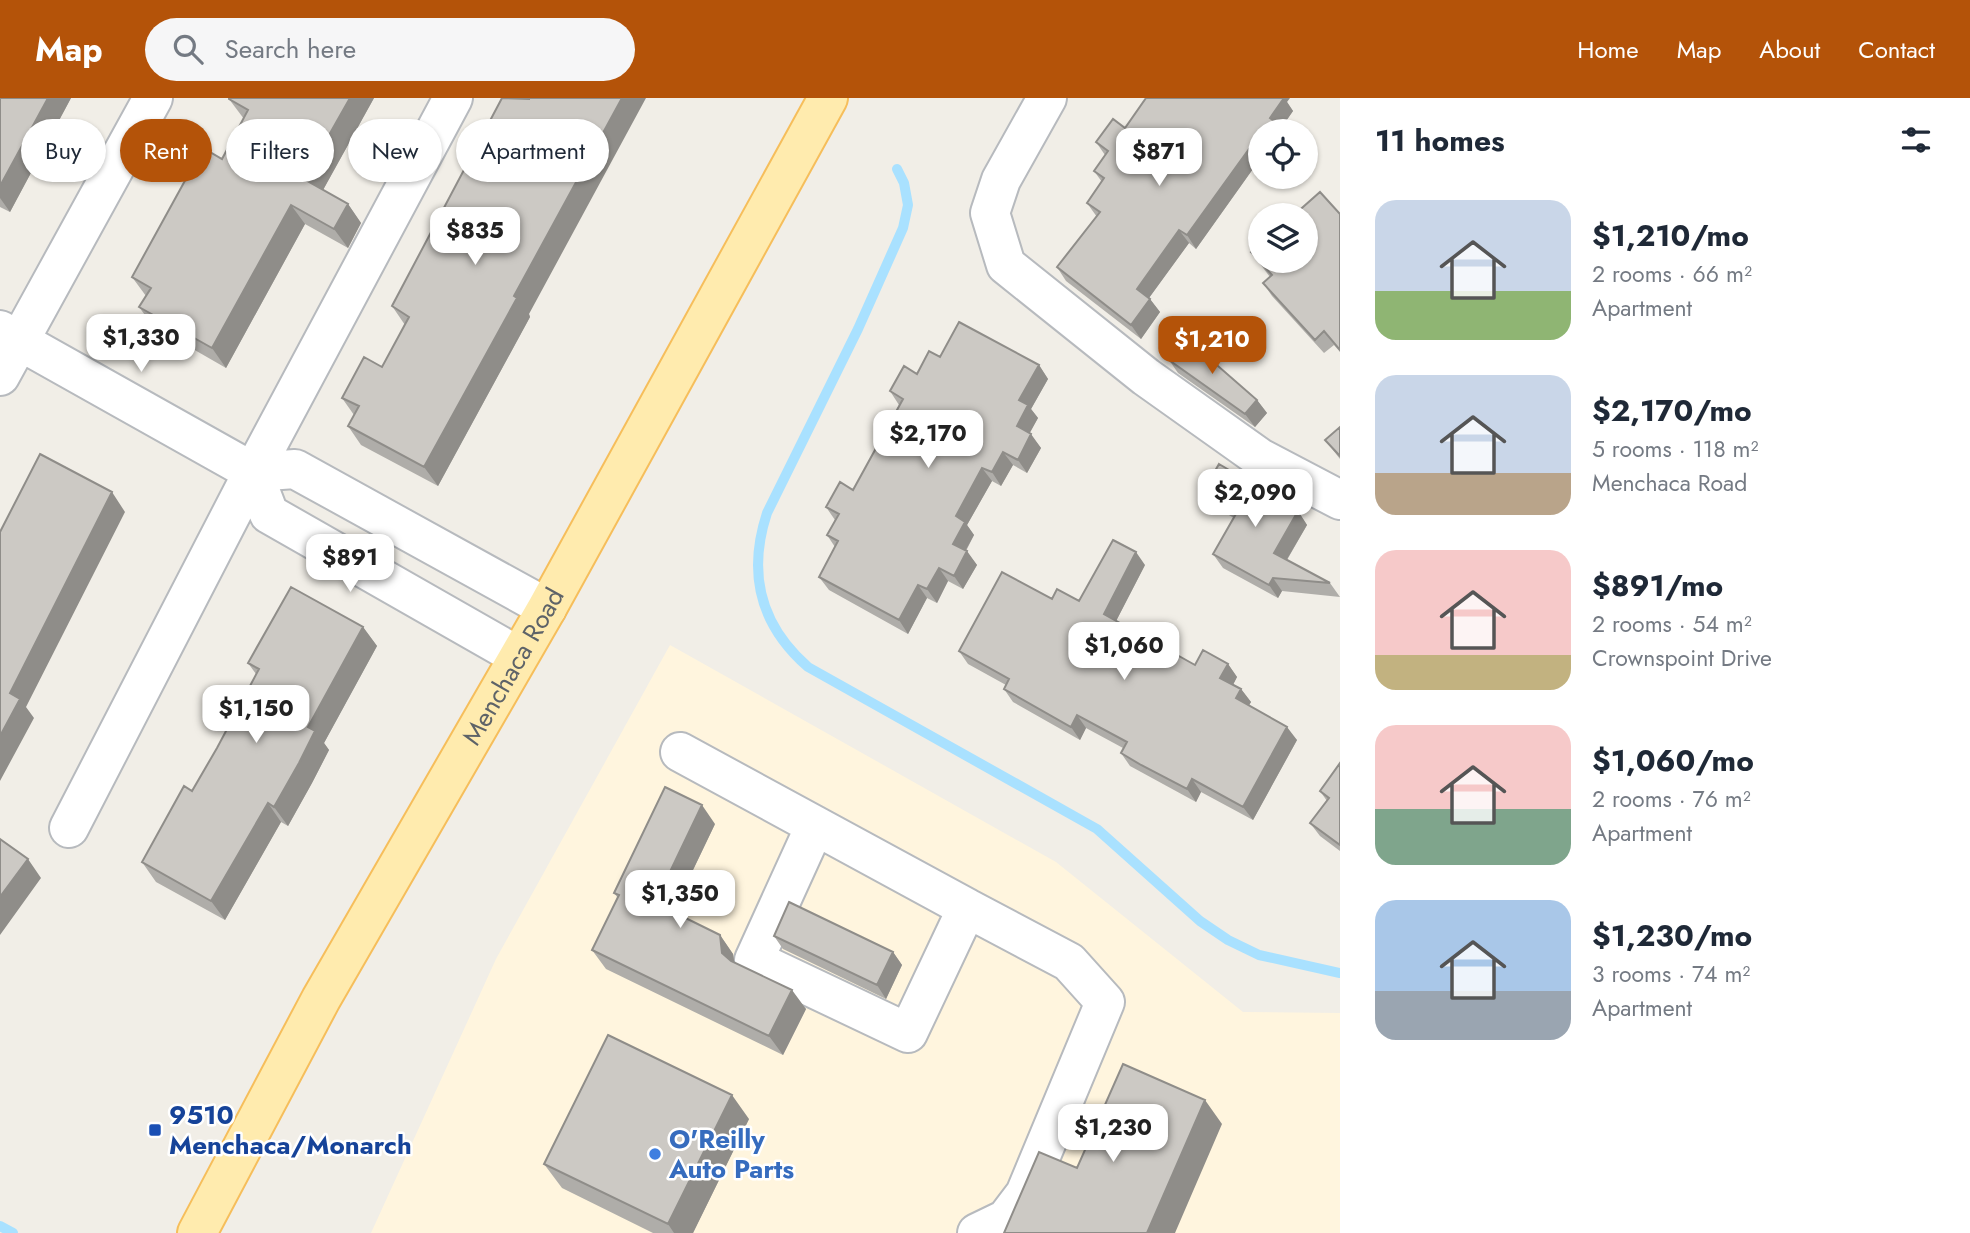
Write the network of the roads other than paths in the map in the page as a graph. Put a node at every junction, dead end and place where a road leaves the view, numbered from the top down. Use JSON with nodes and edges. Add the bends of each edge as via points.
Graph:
{"nodes":[{"id":1,"x":152,"y":98,"type":"edge"},
{"id":2,"x":453,"y":98,"type":"edge"},
{"id":3,"x":828,"y":98,"type":"edge"},
{"id":4,"x":1047,"y":98,"type":"edge"},
{"id":5,"x":10,"y":335,"type":"edge"},
{"id":6,"x":0,"y":376,"type":"edge"},
{"id":7,"x":253,"y":472,"type":"junction"},
{"id":8,"x":1340,"y":500,"type":"edge"},
{"id":9,"x":547,"y":608,"type":"junction"},
{"id":10,"x":518,"y":656,"type":"junction"},
{"id":11,"x":680,"y":752,"type":"dead end"},
{"id":12,"x":815,"y":826,"type":"junction"},
{"id":13,"x":69,"y":828,"type":"dead end"},
{"id":14,"x":967,"y":908,"type":"junction"},
{"id":15,"x":197,"y":1233,"type":"edge"},
{"id":16,"x":977,"y":1233,"type":"edge"}],
"edges":[{"from":1,"to":5,"type":"street"},
{"from":2,"to":7,"type":"street"},
{"from":3,"to":9,"type":"main road","name":"Menchaca Road"},
{"from":4,"to":8,"type":"street","via":[[1001,180],[989,213],[1006,265],[1146,377],[1260,458]]},
{"from":5,"to":6,"type":"street"},
{"from":5,"to":7,"type":"street"},
{"from":7,"to":9,"type":"street","via":[[295,469]]},
{"from":7,"to":10,"type":"street","via":[[269,514]]},
{"from":7,"to":13,"type":"street"},
{"from":9,"to":10,"type":"main road","name":"Menchaca Road"},
{"from":10,"to":15,"type":"main road","name":"Menchaca Road","via":[[321,999]]},
{"from":11,"to":12,"type":"street"},
{"from":12,"to":14,"type":"street"},
{"from":12,"to":14,"type":"street","via":[[754,960],[908,1033]]},
{"from":14,"to":16,"type":"street","via":[[1069,962],[1105,1002],[1025,1194],[1006,1219]]}]}
